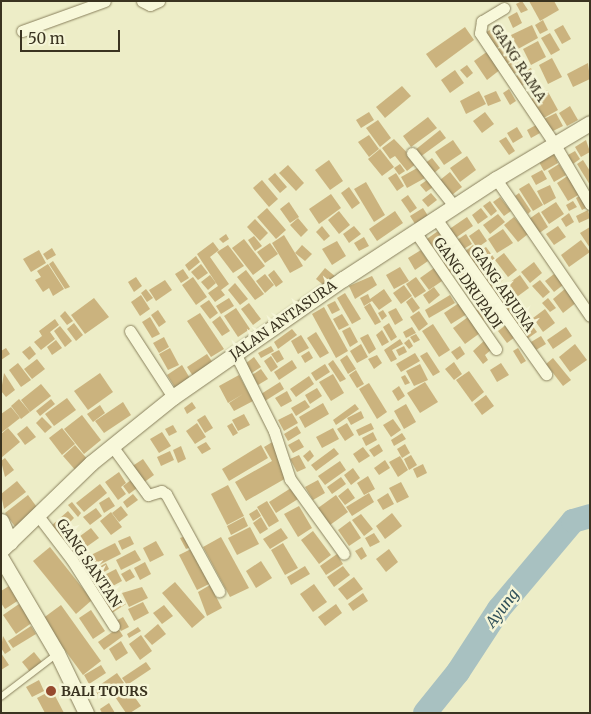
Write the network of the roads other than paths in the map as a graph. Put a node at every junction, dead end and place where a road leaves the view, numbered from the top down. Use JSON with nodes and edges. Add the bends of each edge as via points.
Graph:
{"nodes":[{"id":1,"x":105,"y":1,"type":"edge"},
{"id":2,"x":142,"y":1,"type":"edge"},
{"id":3,"x":159,"y":1,"type":"edge"},
{"id":4,"x":504,"y":8,"type":"dead end"},
{"id":5,"x":22,"y":31,"type":"dead end"},
{"id":6,"x":590,"y":123,"type":"edge"},
{"id":7,"x":554,"y":143,"type":"junction"},
{"id":8,"x":412,"y":153,"type":"dead end"},
{"id":9,"x":496,"y":179,"type":"junction"},
{"id":10,"x":590,"y":204,"type":"edge"},
{"id":11,"x":455,"y":208,"type":"junction"},
{"id":12,"x":437,"y":220,"type":"junction"},
{"id":13,"x":416,"y":233,"type":"junction"},
{"id":14,"x":590,"y":316,"type":"edge"},
{"id":15,"x":130,"y":331,"type":"dead end"},
{"id":16,"x":496,"y":349,"type":"dead end"},
{"id":17,"x":235,"y":353,"type":"junction"},
{"id":18,"x":546,"y":374,"type":"dead end"},
{"id":19,"x":173,"y":397,"type":"junction"},
{"id":20,"x":112,"y":446,"type":"junction"},
{"id":21,"x":39,"y":517,"type":"junction"},
{"id":22,"x":1,"y":521,"type":"edge"},
{"id":23,"x":6,"y":546,"type":"edge"},
{"id":24,"x":344,"y":554,"type":"dead end"},
{"id":25,"x":1,"y":558,"type":"edge"},
{"id":26,"x":219,"y":592,"type":"dead end"},
{"id":27,"x":114,"y":626,"type":"dead end"},
{"id":28,"x":57,"y":653,"type":"junction"},
{"id":29,"x":1,"y":697,"type":"edge"},
{"id":30,"x":86,"y":713,"type":"edge"}],
"edges":[{"from":1,"to":5,"type":"street"},
{"from":2,"to":3,"type":"street","via":[[150,5]]},
{"from":4,"to":7,"type":"street","name":"GANG RAMA","via":[[482,21],[480,33]]},
{"from":6,"to":7,"type":"main road","name":"JALAN ANTASURA"},
{"from":7,"to":9,"type":"main road","name":"JALAN ANTASURA"},
{"from":7,"to":10,"type":"street","name":"GANG RAMA"},
{"from":8,"to":11,"type":"street"},
{"from":9,"to":11,"type":"main road","name":"JALAN ANTASURA"},
{"from":9,"to":14,"type":"street"},
{"from":11,"to":12,"type":"main road","name":"JALAN ANTASURA"},
{"from":12,"to":13,"type":"main road","name":"JALAN ANTASURA"},
{"from":12,"to":18,"type":"street","name":"GANG ARJUNA"},
{"from":13,"to":16,"type":"street","name":"GANG DRUPADI"},
{"from":13,"to":17,"type":"main road","name":"JALAN ANTASURA"},
{"from":15,"to":19,"type":"street"},
{"from":17,"to":19,"type":"main road","name":"JALAN ANTASURA"},
{"from":17,"to":24,"type":"street","via":[[274,431],[290,479]]},
{"from":19,"to":20,"type":"main road","name":"JALAN ANTASURA"},
{"from":20,"to":21,"type":"main road","name":"JALAN ANTASURA"},
{"from":20,"to":26,"type":"street","via":[[148,495],[161,491],[166,494]]},
{"from":21,"to":23,"type":"main road","name":"JALAN ANTASURA"},
{"from":21,"to":27,"type":"street","name":"GANG SANTAN"},
{"from":22,"to":23,"type":"main road"},
{"from":25,"to":28,"type":"main road"},
{"from":28,"to":29,"type":"lane"},
{"from":28,"to":30,"type":"main road"}]}
